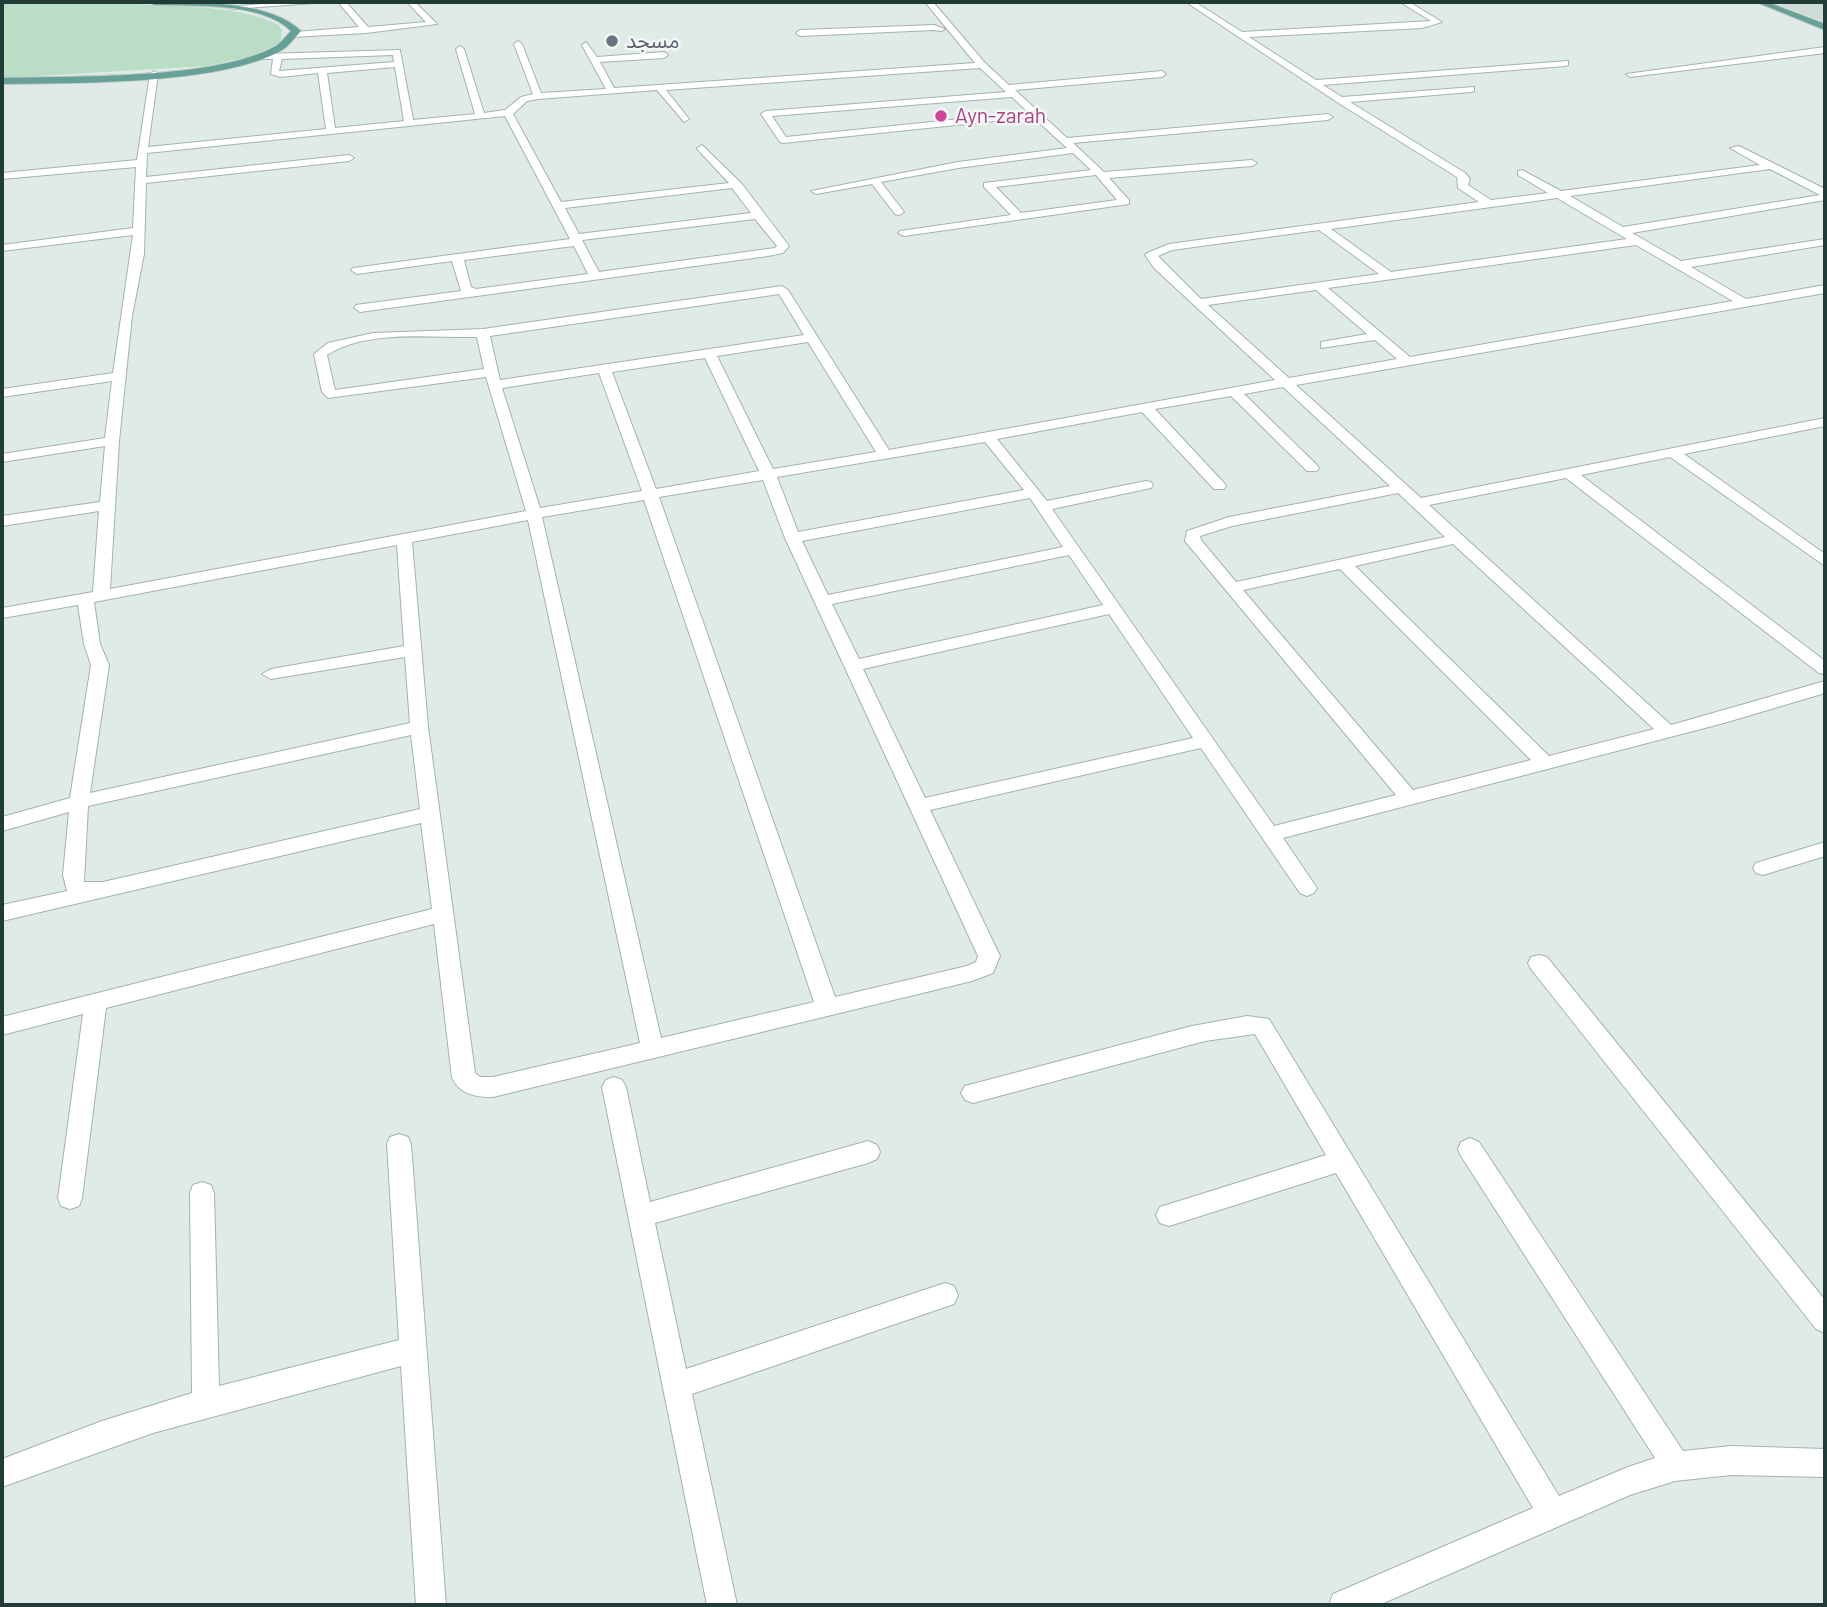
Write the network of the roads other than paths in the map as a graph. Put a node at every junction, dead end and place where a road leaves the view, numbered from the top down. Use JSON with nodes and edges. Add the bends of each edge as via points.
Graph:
{"nodes":[{"id":1,"x":154,"y":2,"type":"edge"},
{"id":2,"x":324,"y":2,"type":"edge"},
{"id":3,"x":342,"y":2,"type":"edge"},
{"id":4,"x":411,"y":2,"type":"edge"},
{"id":5,"x":929,"y":2,"type":"edge"},
{"id":6,"x":1190,"y":2,"type":"edge"},
{"id":7,"x":1404,"y":2,"type":"edge"},
{"id":8,"x":1760,"y":2,"type":"edge"},
{"id":9,"x":232,"y":7,"type":"junction"},
{"id":10,"x":1825,"y":27,"type":"edge"},
{"id":11,"x":941,"y":29,"type":"junction"},
{"id":12,"x":952,"y":29,"type":"junction"},
{"id":13,"x":366,"y":30,"type":"junction"},
{"id":14,"x":800,"y":33,"type":"dead end"},
{"id":15,"x":870,"y":33,"type":"dead end"},
{"id":16,"x":295,"y":35,"type":"junction"},
{"id":17,"x":1240,"y":35,"type":"junction"},
{"id":18,"x":518,"y":44,"type":"dead end"},
{"id":19,"x":586,"y":45,"type":"dead end"},
{"id":20,"x":460,"y":49,"type":"dead end"},
{"id":21,"x":1825,"y":50,"type":"edge"},
{"id":22,"x":664,"y":55,"type":"dead end"},
{"id":23,"x":278,"y":56,"type":"junction"},
{"id":24,"x":264,"y":57,"type":"junction"},
{"id":25,"x":593,"y":60,"type":"junction"},
{"id":26,"x":1565,"y":63,"type":"dead end"},
{"id":27,"x":399,"y":64,"type":"junction"},
{"id":28,"x":982,"y":65,"type":"junction"},
{"id":29,"x":322,"y":71,"type":"junction"},
{"id":30,"x":155,"y":74,"type":"junction"},
{"id":31,"x":1630,"y":74,"type":"dead end"},
{"id":32,"x":1162,"y":75,"type":"dead end"},
{"id":33,"x":2,"y":81,"type":"edge"},
{"id":34,"x":1314,"y":83,"type":"junction"},
{"id":35,"x":658,"y":86,"type":"junction"},
{"id":36,"x":1471,"y":89,"type":"dead end"},
{"id":37,"x":611,"y":90,"type":"junction"},
{"id":38,"x":1012,"y":91,"type":"junction"},
{"id":39,"x":538,"y":96,"type":"junction"},
{"id":40,"x":1339,"y":100,"type":"junction"},
{"id":41,"x":1316,"y":109,"type":"dead end"},
{"id":42,"x":508,"y":113,"type":"junction"},
{"id":43,"x":1036,"y":114,"type":"junction"},
{"id":44,"x":480,"y":115,"type":"junction"},
{"id":45,"x":888,"y":117,"type":"junction"},
{"id":46,"x":1328,"y":117,"type":"junction"},
{"id":47,"x":684,"y":119,"type":"dead end"},
{"id":48,"x":409,"y":123,"type":"junction"},
{"id":49,"x":1340,"y":126,"type":"dead end"},
{"id":50,"x":331,"y":131,"type":"junction"},
{"id":51,"x":1066,"y":141,"type":"junction"},
{"id":52,"x":702,"y":148,"type":"dead end"},
{"id":53,"x":1735,"y":148,"type":"dead end"},
{"id":54,"x":1075,"y":150,"type":"junction"},
{"id":55,"x":142,"y":151,"type":"junction"},
{"id":56,"x":349,"y":158,"type":"dead end"},
{"id":57,"x":141,"y":163,"type":"junction"},
{"id":58,"x":1252,"y":163,"type":"dead end"},
{"id":59,"x":1772,"y":166,"type":"junction"},
{"id":60,"x":1100,"y":173,"type":"junction"},
{"id":61,"x":1522,"y":173,"type":"dead end"},
{"id":62,"x":2,"y":176,"type":"edge"},
{"id":63,"x":874,"y":180,"type":"junction"},
{"id":64,"x":139,"y":181,"type":"junction"},
{"id":65,"x":737,"y":186,"type":"junction"},
{"id":66,"x":816,"y":191,"type":"dead end"},
{"id":67,"x":1825,"y":195,"type":"edge"},
{"id":68,"x":1561,"y":196,"type":"junction"},
{"id":69,"x":1491,"y":205,"type":"junction"},
{"id":70,"x":556,"y":206,"type":"junction"},
{"id":71,"x":900,"y":212,"type":"dead end"},
{"id":72,"x":758,"y":215,"type":"junction"},
{"id":73,"x":1020,"y":218,"type":"junction"},
{"id":74,"x":1322,"y":227,"type":"junction"},
{"id":75,"x":139,"y":231,"type":"junction"},
{"id":76,"x":1621,"y":231,"type":"junction"},
{"id":77,"x":904,"y":233,"type":"dead end"},
{"id":78,"x":576,"y":240,"type":"junction"},
{"id":79,"x":1638,"y":241,"type":"junction"},
{"id":80,"x":1825,"y":242,"type":"edge"},
{"id":81,"x":2,"y":248,"type":"edge"},
{"id":82,"x":457,"y":257,"type":"junction"},
{"id":83,"x":1680,"y":265,"type":"junction"},
{"id":84,"x":357,"y":270,"type":"dead end"},
{"id":85,"x":595,"y":275,"type":"junction"},
{"id":86,"x":1389,"y":276,"type":"junction"},
{"id":87,"x":1318,"y":286,"type":"junction"},
{"id":88,"x":1825,"y":289,"type":"edge"},
{"id":89,"x":472,"y":291,"type":"junction"},
{"id":90,"x":1198,"y":303,"type":"junction"},
{"id":91,"x":1744,"y":303,"type":"junction"},
{"id":92,"x":360,"y":308,"type":"dead end"},
{"id":93,"x":483,"y":333,"type":"junction"},
{"id":94,"x":1378,"y":336,"type":"junction"},
{"id":95,"x":813,"y":338,"type":"junction"},
{"id":96,"x":1326,"y":345,"type":"dead end"},
{"id":97,"x":709,"y":353,"type":"junction"},
{"id":98,"x":1407,"y":361,"type":"junction"},
{"id":99,"x":604,"y":369,"type":"junction"},
{"id":100,"x":120,"y":376,"type":"junction"},
{"id":101,"x":492,"y":379,"type":"junction"},
{"id":102,"x":1284,"y":382,"type":"junction"},
{"id":103,"x":1233,"y":391,"type":"junction"},
{"id":104,"x":2,"y":393,"type":"edge"},
{"id":105,"x":1145,"y":407,"type":"junction"},
{"id":106,"x":1825,"y":422,"type":"edge"},
{"id":107,"x":988,"y":437,"type":"junction"},
{"id":108,"x":112,"y":442,"type":"junction"},
{"id":109,"x":1672,"y":452,"type":"junction"},
{"id":110,"x":884,"y":453,"type":"junction"},
{"id":111,"x":2,"y":458,"type":"edge"},
{"id":112,"x":1312,"y":468,"type":"dead end"},
{"id":113,"x":1569,"y":473,"type":"junction"},
{"id":114,"x":768,"y":474,"type":"junction"},
{"id":115,"x":1146,"y":485,"type":"dead end"},
{"id":116,"x":1219,"y":486,"type":"dead end"},
{"id":117,"x":1400,"y":488,"type":"junction"},
{"id":118,"x":650,"y":494,"type":"junction"},
{"id":119,"x":1038,"y":499,"type":"junction"},
{"id":120,"x":1417,"y":503,"type":"junction"},
{"id":121,"x":107,"y":505,"type":"junction"},
{"id":122,"x":534,"y":514,"type":"junction"},
{"id":123,"x":2,"y":521,"type":"edge"},
{"id":124,"x":404,"y":538,"type":"junction"},
{"id":125,"x":793,"y":538,"type":"junction"},
{"id":126,"x":1456,"y":539,"type":"junction"},
{"id":127,"x":1072,"y":550,"type":"junction"},
{"id":128,"x":1825,"y":561,"type":"edge"},
{"id":129,"x":1343,"y":564,"type":"junction"},
{"id":130,"x":1232,"y":588,"type":"junction"},
{"id":131,"x":93,"y":597,"type":"junction"},
{"id":132,"x":822,"y":601,"type":"junction"},
{"id":133,"x":1114,"y":608,"type":"junction"},
{"id":134,"x":2,"y":613,"type":"edge"},
{"id":135,"x":413,"y":650,"type":"junction"},
{"id":136,"x":853,"y":666,"type":"junction"},
{"id":137,"x":1825,"y":668,"type":"edge"},
{"id":138,"x":271,"y":674,"type":"dead end"},
{"id":139,"x":1825,"y":687,"type":"edge"},
{"id":140,"x":419,"y":727,"type":"junction"},
{"id":141,"x":1667,"y":731,"type":"junction"},
{"id":142,"x":1205,"y":741,"type":"junction"},
{"id":143,"x":1545,"y":763,"type":"junction"},
{"id":144,"x":1409,"y":798,"type":"junction"},
{"id":145,"x":79,"y":803,"type":"junction"},
{"id":146,"x":919,"y":806,"type":"junction"},
{"id":147,"x":429,"y":814,"type":"junction"},
{"id":148,"x":2,"y":824,"type":"edge"},
{"id":149,"x":1270,"y":834,"type":"junction"},
{"id":150,"x":1825,"y":849,"type":"edge"},
{"id":151,"x":1763,"y":868,"type":"dead end"},
{"id":152,"x":1307,"y":888,"type":"dead end"},
{"id":153,"x":93,"y":892,"type":"junction"},
{"id":154,"x":2,"y":913,"type":"edge"},
{"id":155,"x":442,"y":914,"type":"junction"},
{"id":156,"x":1539,"y":963,"type":"dead end"},
{"id":157,"x":96,"y":1002,"type":"junction"},
{"id":158,"x":827,"y":1006,"type":"junction"},
{"id":159,"x":2,"y":1026,"type":"edge"},
{"id":160,"x":652,"y":1048,"type":"junction"},
{"id":161,"x":614,"y":1087,"type":"dead end"},
{"id":162,"x":973,"y":1093,"type":"dead end"},
{"id":163,"x":399,"y":1144,"type":"dead end"},
{"id":164,"x":1470,"y":1149,"type":"dead end"},
{"id":165,"x":868,"y":1152,"type":"dead end"},
{"id":166,"x":1343,"y":1160,"type":"junction"},
{"id":167,"x":202,"y":1193,"type":"dead end"},
{"id":168,"x":70,"y":1198,"type":"dead end"},
{"id":169,"x":643,"y":1215,"type":"junction"},
{"id":170,"x":1169,"y":1215,"type":"dead end"},
{"id":171,"x":946,"y":1295,"type":"dead end"},
{"id":172,"x":1825,"y":1320,"type":"edge"},
{"id":173,"x":412,"y":1350,"type":"junction"},
{"id":174,"x":678,"y":1385,"type":"junction"},
{"id":175,"x":206,"y":1402,"type":"junction"},
{"id":176,"x":1825,"y":1463,"type":"edge"},
{"id":177,"x":1677,"y":1467,"type":"junction"},
{"id":178,"x":2,"y":1473,"type":"edge"},
{"id":179,"x":1553,"y":1514,"type":"junction"},
{"id":180,"x":431,"y":1605,"type":"edge"},
{"id":181,"x":722,"y":1605,"type":"edge"},
{"id":182,"x":1343,"y":1605,"type":"edge"}],
"edges":[{"from":1,"to":9,"type":"main road"},
{"from":2,"to":9,"type":"street"},
{"from":3,"to":13,"type":"street"},
{"from":4,"to":13,"type":"street","via":[[432,25]]},
{"from":5,"to":12,"type":"street"},
{"from":6,"to":17,"type":"street"},
{"from":7,"to":17,"type":"street","via":[[1437,22]]},
{"from":8,"to":10,"type":"main road"},
{"from":9,"to":16,"type":"main road","via":[[282,20],[294,27]]},
{"from":11,"to":12,"type":"street"},
{"from":11,"to":14,"type":"street"},
{"from":11,"to":15,"type":"street"},
{"from":12,"to":28,"type":"street"},
{"from":13,"to":16,"type":"street"},
{"from":16,"to":24,"type":"main road","via":[[282,49]]},
{"from":17,"to":34,"type":"street"},
{"from":18,"to":39,"type":"street"},
{"from":19,"to":25,"type":"street"},
{"from":20,"to":44,"type":"street"},
{"from":21,"to":31,"type":"street"},
{"from":22,"to":25,"type":"street"},
{"from":23,"to":24,"type":"street"},
{"from":23,"to":27,"type":"street","via":[[392,51],[399,53]]},
{"from":23,"to":29,"type":"street","via":[[276,74]]},
{"from":24,"to":30,"type":"main road","via":[[223,67]]},
{"from":25,"to":37,"type":"street"},
{"from":26,"to":34,"type":"street"},
{"from":27,"to":29,"type":"street"},
{"from":27,"to":48,"type":"street"},
{"from":28,"to":35,"type":"street"},
{"from":28,"to":38,"type":"street"},
{"from":29,"to":50,"type":"street"},
{"from":30,"to":33,"type":"main road"},
{"from":30,"to":55,"type":"street"},
{"from":32,"to":38,"type":"street"},
{"from":34,"to":40,"type":"street"},
{"from":35,"to":37,"type":"street"},
{"from":35,"to":47,"type":"street"},
{"from":36,"to":40,"type":"street"},
{"from":37,"to":39,"type":"street","via":[[561,98]]},
{"from":38,"to":43,"type":"street"},
{"from":38,"to":45,"type":"street"},
{"from":39,"to":42,"type":"street","via":[[521,101]]},
{"from":40,"to":69,"type":"street","via":[[1461,175],[1465,178],[1462,186]]},
{"from":41,"to":46,"type":"street"},
{"from":42,"to":44,"type":"street"},
{"from":42,"to":70,"type":"street"},
{"from":43,"to":45,"type":"street"},
{"from":43,"to":51,"type":"street"},
{"from":44,"to":48,"type":"street"},
{"from":45,"to":45,"type":"street","via":[[783,140],[766,114]]},
{"from":46,"to":49,"type":"street"},
{"from":46,"to":51,"type":"street"},
{"from":48,"to":50,"type":"street"},
{"from":50,"to":55,"type":"street"},
{"from":51,"to":54,"type":"street"},
{"from":52,"to":65,"type":"street"},
{"from":53,"to":59,"type":"street"},
{"from":54,"to":60,"type":"street"},
{"from":54,"to":63,"type":"street"},
{"from":55,"to":57,"type":"street"},
{"from":56,"to":64,"type":"street"},
{"from":57,"to":62,"type":"street"},
{"from":57,"to":64,"type":"street"},
{"from":58,"to":60,"type":"street"},
{"from":59,"to":67,"type":"street"},
{"from":59,"to":68,"type":"street"},
{"from":60,"to":73,"type":"street","via":[[1125,202]]},
{"from":60,"to":73,"type":"street","via":[[988,186]]},
{"from":61,"to":68,"type":"street"},
{"from":63,"to":66,"type":"street"},
{"from":63,"to":71,"type":"street"},
{"from":64,"to":75,"type":"street"},
{"from":65,"to":70,"type":"street"},
{"from":65,"to":72,"type":"street"},
{"from":67,"to":76,"type":"street"},
{"from":68,"to":69,"type":"street"},
{"from":68,"to":76,"type":"street"},
{"from":69,"to":74,"type":"street"},
{"from":70,"to":78,"type":"street"},
{"from":72,"to":78,"type":"street"},
{"from":72,"to":85,"type":"street","via":[[783,246],[779,251]]},
{"from":73,"to":77,"type":"street"},
{"from":74,"to":86,"type":"street"},
{"from":74,"to":90,"type":"street","via":[[1154,251],[1152,260]]},
{"from":75,"to":81,"type":"street"},
{"from":75,"to":100,"type":"street"},
{"from":76,"to":79,"type":"street"},
{"from":78,"to":82,"type":"street"},
{"from":78,"to":85,"type":"street"},
{"from":79,"to":83,"type":"street"},
{"from":79,"to":86,"type":"street"},
{"from":80,"to":83,"type":"street"},
{"from":82,"to":84,"type":"street"},
{"from":82,"to":89,"type":"street","via":[[466,289]]},
{"from":83,"to":91,"type":"street"},
{"from":85,"to":89,"type":"street"},
{"from":86,"to":87,"type":"street"},
{"from":87,"to":90,"type":"street"},
{"from":87,"to":94,"type":"street"},
{"from":88,"to":91,"type":"street"},
{"from":89,"to":92,"type":"street"},
{"from":90,"to":102,"type":"street"},
{"from":91,"to":98,"type":"street"},
{"from":93,"to":95,"type":"street","via":[[778,290],[785,292]]},
{"from":93,"to":101,"type":"street"},
{"from":93,"to":101,"type":"street","via":[[364,337],[320,355],[333,395]]},
{"from":94,"to":96,"type":"street"},
{"from":94,"to":98,"type":"street"},
{"from":95,"to":97,"type":"street"},
{"from":95,"to":110,"type":"street"},
{"from":97,"to":99,"type":"street"},
{"from":97,"to":114,"type":"street"},
{"from":98,"to":102,"type":"street"},
{"from":99,"to":101,"type":"street"},
{"from":99,"to":118,"type":"street"},
{"from":100,"to":104,"type":"street"},
{"from":100,"to":108,"type":"street"},
{"from":101,"to":122,"type":"street"},
{"from":102,"to":103,"type":"street"},
{"from":102,"to":117,"type":"street"},
{"from":103,"to":105,"type":"street"},
{"from":103,"to":112,"type":"street"},
{"from":105,"to":107,"type":"street"},
{"from":105,"to":116,"type":"street"},
{"from":106,"to":109,"type":"street"},
{"from":107,"to":110,"type":"street"},
{"from":107,"to":119,"type":"street"},
{"from":108,"to":111,"type":"street"},
{"from":108,"to":121,"type":"street"},
{"from":109,"to":113,"type":"street"},
{"from":109,"to":128,"type":"street"},
{"from":110,"to":114,"type":"street"},
{"from":113,"to":120,"type":"street"},
{"from":113,"to":137,"type":"street"},
{"from":114,"to":118,"type":"street"},
{"from":114,"to":125,"type":"street"},
{"from":115,"to":119,"type":"street"},
{"from":117,"to":120,"type":"street"},
{"from":117,"to":130,"type":"street","via":[[1198,530],[1192,534],[1193,541]]},
{"from":118,"to":122,"type":"street"},
{"from":118,"to":158,"type":"street"},
{"from":119,"to":125,"type":"street"},
{"from":119,"to":127,"type":"street"},
{"from":120,"to":126,"type":"street"},
{"from":121,"to":123,"type":"street"},
{"from":121,"to":131,"type":"street"},
{"from":122,"to":124,"type":"street"},
{"from":122,"to":160,"type":"street"},
{"from":124,"to":131,"type":"street"},
{"from":124,"to":135,"type":"street"},
{"from":125,"to":132,"type":"street"},
{"from":126,"to":129,"type":"street"},
{"from":126,"to":141,"type":"street"},
{"from":127,"to":132,"type":"street"},
{"from":127,"to":133,"type":"street"},
{"from":129,"to":130,"type":"street"},
{"from":129,"to":143,"type":"street"},
{"from":130,"to":144,"type":"street"},
{"from":131,"to":134,"type":"street"},
{"from":131,"to":145,"type":"street","via":[[92,644],[100,665]]},
{"from":132,"to":136,"type":"street"},
{"from":133,"to":136,"type":"street"},
{"from":133,"to":142,"type":"street"},
{"from":135,"to":138,"type":"street"},
{"from":135,"to":140,"type":"street"},
{"from":136,"to":146,"type":"street"},
{"from":139,"to":141,"type":"street"},
{"from":140,"to":145,"type":"street"},
{"from":140,"to":147,"type":"street"},
{"from":141,"to":143,"type":"street"},
{"from":142,"to":146,"type":"street"},
{"from":142,"to":149,"type":"street"},
{"from":143,"to":144,"type":"street"},
{"from":144,"to":149,"type":"street"},
{"from":145,"to":148,"type":"street"},
{"from":145,"to":153,"type":"street","via":[[74,885],[80,891]]},
{"from":146,"to":158,"type":"street","via":[[989,956],[985,967]]},
{"from":147,"to":153,"type":"street"},
{"from":147,"to":155,"type":"street"},
{"from":149,"to":152,"type":"street"},
{"from":150,"to":151,"type":"street"},
{"from":153,"to":154,"type":"street"},
{"from":155,"to":157,"type":"street"},
{"from":155,"to":160,"type":"street","via":[[464,1078],[476,1087],[494,1087]]},
{"from":156,"to":172,"type":"street"},
{"from":157,"to":159,"type":"street"},
{"from":157,"to":168,"type":"street"},
{"from":158,"to":160,"type":"street"},
{"from":161,"to":169,"type":"street"},
{"from":162,"to":166,"type":"street","via":[[1206,1032],[1261,1025]]},
{"from":163,"to":173,"type":"street"},
{"from":164,"to":177,"type":"street"},
{"from":165,"to":169,"type":"street"},
{"from":166,"to":170,"type":"street"},
{"from":166,"to":179,"type":"street"},
{"from":167,"to":175,"type":"street"},
{"from":169,"to":174,"type":"street"},
{"from":171,"to":174,"type":"street"},
{"from":173,"to":175,"type":"street"},
{"from":173,"to":180,"type":"street"},
{"from":174,"to":181,"type":"street"},
{"from":175,"to":178,"type":"street","via":[[58,1449]]},
{"from":176,"to":177,"type":"street"},
{"from":177,"to":179,"type":"street","via":[[1628,1481]]},
{"from":179,"to":182,"type":"street"}]}
